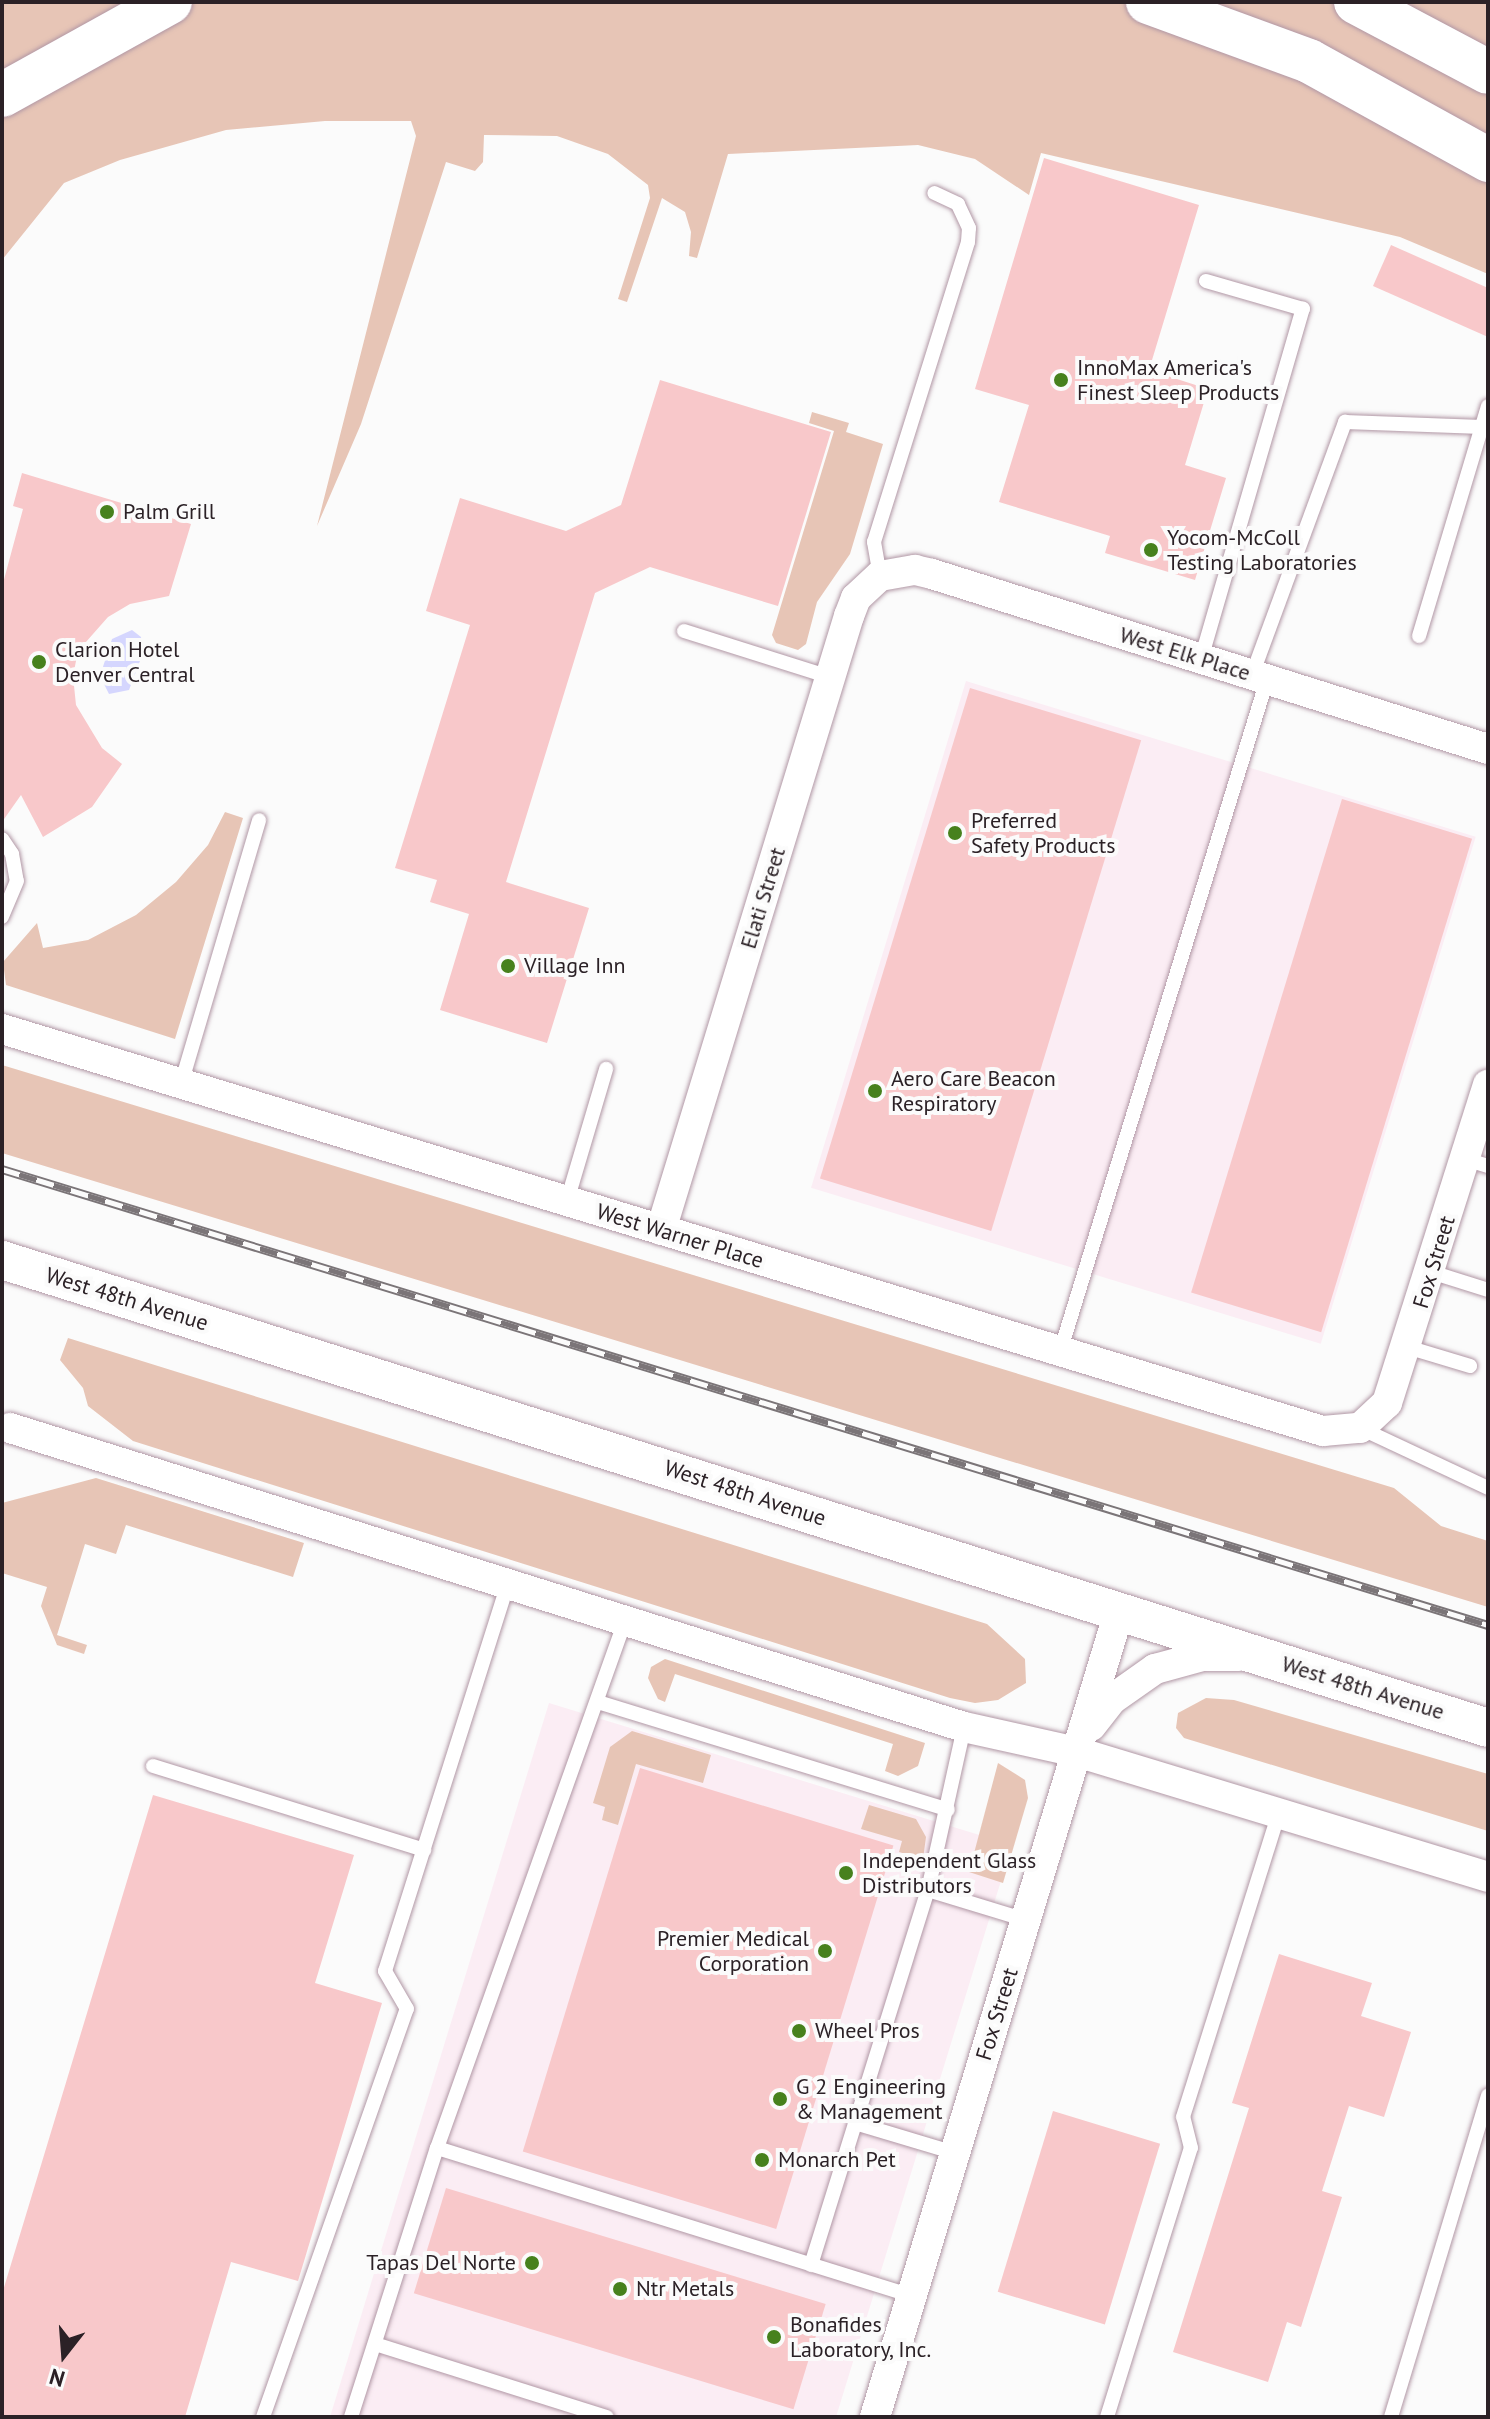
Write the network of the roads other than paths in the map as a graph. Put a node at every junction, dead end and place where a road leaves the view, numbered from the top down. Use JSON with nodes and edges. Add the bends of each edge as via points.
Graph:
{"nodes":[{"id":1,"x":170,"y":2,"type":"edge"},
{"id":2,"x":1148,"y":2,"type":"edge"},
{"id":3,"x":1356,"y":2,"type":"edge"},
{"id":4,"x":1488,"y":72,"type":"edge"},
{"id":5,"x":2,"y":95,"type":"edge"},
{"id":6,"x":1488,"y":160,"type":"edge"},
{"id":7,"x":934,"y":193,"type":"dead end"},
{"id":8,"x":1206,"y":281,"type":"dead end"},
{"id":9,"x":1488,"y":406,"type":"edge"},
{"id":10,"x":1482,"y":427,"type":"junction"},
{"id":11,"x":880,"y":576,"type":"junction"},
{"id":12,"x":684,"y":631,"type":"dead end"},
{"id":13,"x":1419,"y":636,"type":"dead end"},
{"id":14,"x":1201,"y":659,"type":"junction"},
{"id":15,"x":830,"y":677,"type":"junction"},
{"id":16,"x":1260,"y":677,"type":"junction"},
{"id":17,"x":1488,"y":749,"type":"edge"},
{"id":18,"x":259,"y":820,"type":"dead end"},
{"id":19,"x":2,"y":839,"type":"edge"},
{"id":20,"x":2,"y":917,"type":"edge"},
{"id":21,"x":2,"y":1029,"type":"edge"},
{"id":22,"x":606,"y":1069,"type":"dead end"},
{"id":23,"x":181,"y":1084,"type":"junction"},
{"id":24,"x":1488,"y":1085,"type":"edge"},
{"id":25,"x":1476,"y":1163,"type":"edge"},
{"id":26,"x":567,"y":1201,"type":"junction"},
{"id":27,"x":661,"y":1230,"type":"junction"},
{"id":28,"x":2,"y":1260,"type":"edge"},
{"id":29,"x":1431,"y":1272,"type":"junction"},
{"id":30,"x":1488,"y":1290,"type":"edge"},
{"id":31,"x":1407,"y":1347,"type":"junction"},
{"id":32,"x":1060,"y":1352,"type":"junction"},
{"id":33,"x":1470,"y":1366,"type":"dead end"},
{"id":34,"x":10,"y":1428,"type":"dead end"},
{"id":35,"x":1360,"y":1428,"type":"junction"},
{"id":36,"x":1488,"y":1488,"type":"edge"},
{"id":37,"x":508,"y":1584,"type":"junction"},
{"id":38,"x":1119,"y":1612,"type":"junction"},
{"id":39,"x":625,"y":1621,"type":"junction"},
{"id":40,"x":1262,"y":1657,"type":"junction"},
{"id":41,"x":598,"y":1702,"type":"junction"},
{"id":42,"x":964,"y":1727,"type":"junction"},
{"id":43,"x":1488,"y":1728,"type":"edge"},
{"id":44,"x":1077,"y":1752,"type":"junction"},
{"id":45,"x":153,"y":1766,"type":"dead end"},
{"id":46,"x":948,"y":1810,"type":"junction"},
{"id":47,"x":1279,"y":1813,"type":"junction"},
{"id":48,"x":424,"y":1850,"type":"junction"},
{"id":49,"x":1488,"y":1877,"type":"edge"},
{"id":50,"x":928,"y":1890,"type":"junction"},
{"id":51,"x":1026,"y":1920,"type":"junction"},
{"id":52,"x":1488,"y":2095,"type":"edge"},
{"id":53,"x":855,"y":2123,"type":"junction"},
{"id":54,"x":437,"y":2148,"type":"junction"},
{"id":55,"x":955,"y":2153,"type":"junction"},
{"id":56,"x":811,"y":2265,"type":"junction"},
{"id":57,"x":912,"y":2296,"type":"junction"},
{"id":58,"x":375,"y":2344,"type":"junction"},
{"id":59,"x":263,"y":2417,"type":"edge"},
{"id":60,"x":351,"y":2417,"type":"edge"},
{"id":61,"x":607,"y":2417,"type":"edge"},
{"id":62,"x":875,"y":2417,"type":"edge"},
{"id":63,"x":1107,"y":2417,"type":"edge"},
{"id":64,"x":1391,"y":2417,"type":"edge"}],
"edges":[{"from":1,"to":5,"type":"highway"},
{"from":2,"to":6,"type":"highway","via":[[1309,61]]},
{"from":3,"to":4,"type":"highway"},
{"from":7,"to":11,"type":"lane","via":[[958,204],[966,215],[968,242],[874,542]]},
{"from":8,"to":14,"type":"lane","via":[[1303,309]]},
{"from":9,"to":10,"type":"lane"},
{"from":10,"to":13,"type":"lane"},
{"from":10,"to":16,"type":"lane","via":[[1345,422]]},
{"from":11,"to":14,"type":"street","name":"West Elk Place","via":[[915,570]]},
{"from":11,"to":15,"type":"street","name":"Elati Street","via":[[856,598]]},
{"from":12,"to":15,"type":"lane"},
{"from":14,"to":16,"type":"street","name":"West Elk Place"},
{"from":15,"to":27,"type":"street","name":"Elati Street"},
{"from":16,"to":17,"type":"street","name":"West Elk Place"},
{"from":16,"to":32,"type":"lane"},
{"from":18,"to":23,"type":"lane"},
{"from":19,"to":20,"type":"lane","via":[[12,854],[17,881]]},
{"from":21,"to":23,"type":"street","name":"West Warner Place"},
{"from":22,"to":26,"type":"lane"},
{"from":23,"to":26,"type":"street","name":"West Warner Place"},
{"from":24,"to":25,"type":"street","name":"Fox Street"},
{"from":25,"to":29,"type":"street","name":"Fox Street"},
{"from":26,"to":27,"type":"street","name":"West Warner Place"},
{"from":27,"to":32,"type":"street","name":"West Warner Place"},
{"from":28,"to":38,"type":"street","name":"West 48th Avenue"},
{"from":29,"to":30,"type":"lane"},
{"from":29,"to":31,"type":"street","name":"Fox Street"},
{"from":31,"to":33,"type":"lane"},
{"from":31,"to":35,"type":"street","name":"Fox Street","via":[[1387,1403]]},
{"from":32,"to":35,"type":"street","name":"West Warner Place","via":[[1302,1426],[1323,1431]]},
{"from":34,"to":37,"type":"street"},
{"from":35,"to":36,"type":"lane"},
{"from":37,"to":39,"type":"street"},
{"from":37,"to":48,"type":"lane"},
{"from":38,"to":40,"type":"street","name":"West 48th Avenue"},
{"from":38,"to":44,"type":"street","name":"Fox Street"},
{"from":39,"to":41,"type":"lane"},
{"from":39,"to":42,"type":"street"},
{"from":40,"to":43,"type":"street","name":"West 48th Avenue"},
{"from":40,"to":44,"type":"street","via":[[1203,1656],[1155,1669],[1111,1700]]},
{"from":41,"to":46,"type":"lane"},
{"from":41,"to":54,"type":"lane"},
{"from":42,"to":44,"type":"street"},
{"from":42,"to":46,"type":"lane"},
{"from":44,"to":47,"type":"street"},
{"from":44,"to":51,"type":"street","name":"Fox Street"},
{"from":45,"to":48,"type":"lane"},
{"from":46,"to":50,"type":"lane"},
{"from":47,"to":49,"type":"street"},
{"from":47,"to":63,"type":"lane","via":[[1183,2117],[1191,2148]]},
{"from":48,"to":59,"type":"lane","via":[[385,1971],[407,2009]]},
{"from":50,"to":51,"type":"lane"},
{"from":50,"to":53,"type":"lane"},
{"from":51,"to":55,"type":"street","name":"Fox Street"},
{"from":52,"to":64,"type":"lane"},
{"from":53,"to":55,"type":"lane"},
{"from":53,"to":56,"type":"lane"},
{"from":54,"to":56,"type":"lane"},
{"from":54,"to":58,"type":"lane"},
{"from":55,"to":57,"type":"street","name":"Fox Street"},
{"from":56,"to":57,"type":"lane"},
{"from":57,"to":62,"type":"street","name":"Fox Street"},
{"from":58,"to":60,"type":"lane"},
{"from":58,"to":61,"type":"lane"}]}
